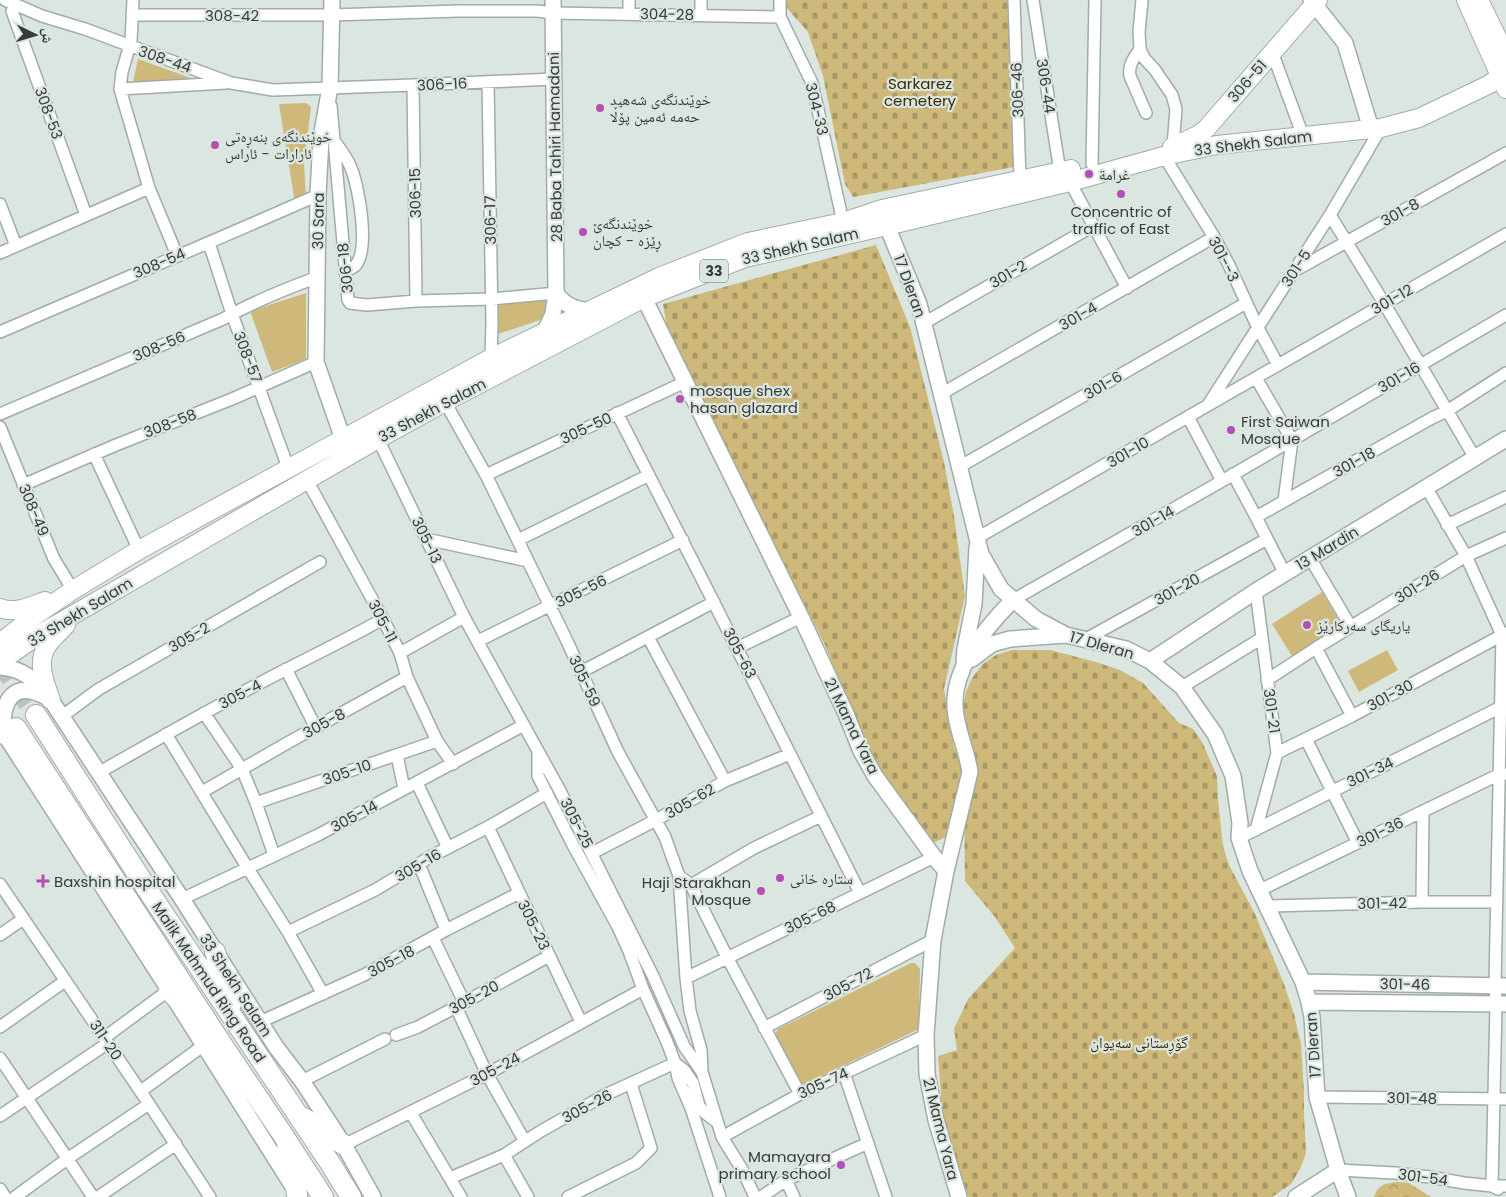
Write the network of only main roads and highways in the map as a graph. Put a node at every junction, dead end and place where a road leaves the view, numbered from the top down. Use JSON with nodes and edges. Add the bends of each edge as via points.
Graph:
{"nodes":[{"id":1,"x":1466,"y":0,"type":"edge"},
{"id":2,"x":1479,"y":0,"type":"edge"},
{"id":3,"x":1314,"y":2,"type":"edge"},
{"id":4,"x":1502,"y":34,"type":"edge"},
{"id":5,"x":1506,"y":60,"type":"edge"},
{"id":6,"x":1504,"y":79,"type":"edge"},
{"id":7,"x":1216,"y":118,"type":"junction"},
{"id":8,"x":1233,"y":143,"type":"junction"},
{"id":9,"x":1168,"y":151,"type":"junction"},
{"id":10,"x":1121,"y":163,"type":"junction"},
{"id":11,"x":1064,"y":177,"type":"junction"},
{"id":12,"x":493,"y":365,"type":"junction"},
{"id":13,"x":69,"y":592,"type":"junction"},
{"id":14,"x":0,"y":608,"type":"edge"},
{"id":15,"x":76,"y":613,"type":"junction"},
{"id":16,"x":0,"y":652,"type":"edge"},
{"id":17,"x":51,"y":700,"type":"road end"},
{"id":18,"x":36,"y":715,"type":"tunnel mouth"},
{"id":19,"x":5,"y":730,"type":"edge"},
{"id":20,"x":215,"y":952,"type":"road end"},
{"id":21,"x":169,"y":990,"type":"road end"},
{"id":22,"x":239,"y":1027,"type":"junction"},
{"id":23,"x":213,"y":1046,"type":"junction"},
{"id":24,"x":296,"y":1113,"type":"junction"},
{"id":25,"x":283,"y":1135,"type":"junction"},
{"id":26,"x":344,"y":1146,"type":"road end"},
{"id":27,"x":298,"y":1195,"type":"edge"},
{"id":28,"x":323,"y":1197,"type":"edge"},
{"id":29,"x":351,"y":1197,"type":"edge"}],
"edges":[{"from":1,"to":6,"type":"main road"},
{"from":2,"to":4,"type":"main road"},
{"from":3,"to":7,"type":"main road","name":"306-51"},
{"from":4,"to":5,"type":"main road"},
{"from":6,"to":8,"type":"main road","name":"33 Shekh Salam","number":"33","via":[[1419,118],[1376,129]]},
{"from":7,"to":8,"type":"main road","via":[[1216,127]]},
{"from":7,"to":9,"type":"main road","name":"306-51","via":[[1198,135]]},
{"from":8,"to":9,"type":"main road","name":"33 Shekh Salam","number":"33"},
{"from":9,"to":10,"type":"main road","name":"33 Shekh Salam","number":"33"},
{"from":10,"to":11,"type":"main road","name":"33 Shekh Salam","number":"33"},
{"from":10,"to":11,"type":"main road","name":"33 Shekh Salam","number":"33","via":[[1092,164]]},
{"from":11,"to":12,"type":"main road","name":"33 Shekh Salam","number":"33","via":[[887,226],[745,258],[644,298]]},
{"from":11,"to":12,"type":"main road","name":"33 Shekh Salam","number":"33","via":[[1020,180],[748,242],[658,277],[544,333]]},
{"from":12,"to":13,"type":"main road","name":"33 Shekh Salam","number":"33","via":[[342,439]]},
{"from":12,"to":15,"type":"main road","name":"33 Shekh Salam","number":"33","via":[[445,402]]},
{"from":13,"to":14,"type":"main road","via":[[20,610]]},
{"from":13,"to":16,"type":"main road","name":"33 Shekh Salam","number":"33","via":[[30,619]]},
{"from":15,"to":16,"type":"main road","name":"33 Shekh Salam","number":"33"},
{"from":15,"to":17,"type":"main road","via":[[50,642],[44,654],[43,677]]},
{"from":18,"to":22,"type":"highway","name":"Malik Mahmud Ring Road"},
{"from":19,"to":23,"type":"highway","name":"Malik Mahmud Ring Road"},
{"from":20,"to":22,"type":"highway"},
{"from":21,"to":23,"type":"highway"},
{"from":22,"to":24,"type":"highway","name":"Malik Mahmud Ring Road"},
{"from":23,"to":25,"type":"highway","name":"Malik Mahmud Ring Road"},
{"from":24,"to":26,"type":"highway"},
{"from":24,"to":29,"type":"highway","name":"Malik Mahmud Ring Road"},
{"from":25,"to":27,"type":"highway"},
{"from":25,"to":28,"type":"highway","name":"Malik Mahmud Ring Road"}]}
